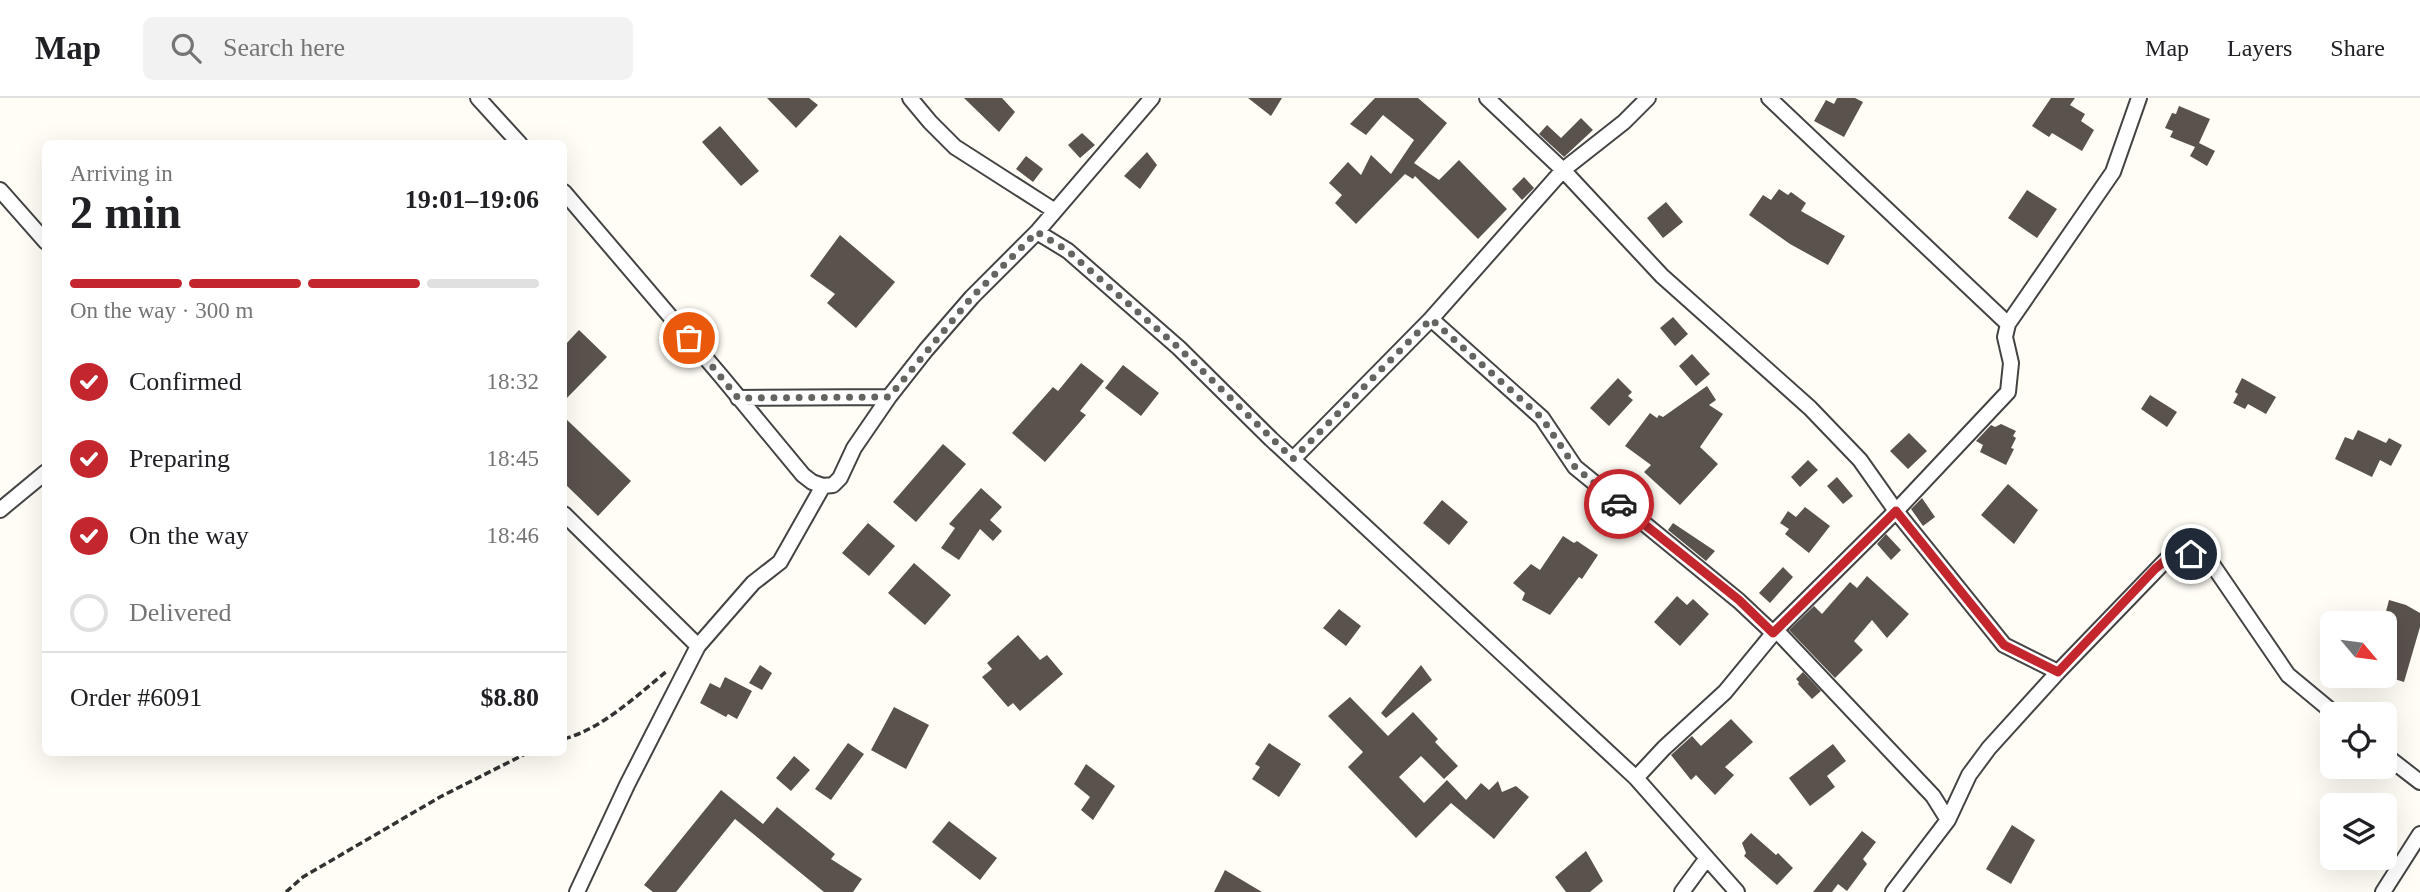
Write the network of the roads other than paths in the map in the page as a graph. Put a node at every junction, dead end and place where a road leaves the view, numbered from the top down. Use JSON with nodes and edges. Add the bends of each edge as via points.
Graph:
{"nodes":[{"id":1,"x":478,"y":98,"type":"edge"},
{"id":2,"x":910,"y":98,"type":"edge"},
{"id":3,"x":1152,"y":98,"type":"edge"},
{"id":4,"x":1487,"y":98,"type":"edge"},
{"id":5,"x":1648,"y":98,"type":"edge"},
{"id":6,"x":1769,"y":98,"type":"edge"},
{"id":7,"x":2139,"y":98,"type":"edge"},
{"id":8,"x":516,"y":140,"type":"edge"},
{"id":9,"x":1563,"y":170,"type":"junction"},
{"id":10,"x":0,"y":190,"type":"edge"},
{"id":11,"x":567,"y":196,"type":"edge"},
{"id":12,"x":1055,"y":211,"type":"junction"},
{"id":13,"x":1037,"y":232,"type":"junction"},
{"id":14,"x":42,"y":237,"type":"edge"},
{"id":15,"x":1431,"y":319,"type":"junction"},
{"id":16,"x":2008,"y":324,"type":"junction"},
{"id":17,"x":889,"y":397,"type":"junction"},
{"id":18,"x":738,"y":398,"type":"junction"},
{"id":19,"x":1293,"y":459,"type":"junction"},
{"id":20,"x":42,"y":475,"type":"edge"},
{"id":21,"x":823,"y":486,"type":"junction"},
{"id":22,"x":0,"y":510,"type":"edge"},
{"id":23,"x":1896,"y":511,"type":"junction"},
{"id":24,"x":567,"y":517,"type":"edge"},
{"id":25,"x":1774,"y":631,"type":"junction"},
{"id":26,"x":698,"y":646,"type":"junction"},
{"id":27,"x":2058,"y":672,"type":"junction"},
{"id":28,"x":2321,"y":702,"type":"edge"},
{"id":29,"x":2397,"y":764,"type":"edge"},
{"id":30,"x":1636,"y":778,"type":"junction"},
{"id":31,"x":2420,"y":782,"type":"edge"},
{"id":32,"x":1948,"y":820,"type":"junction"},
{"id":33,"x":2420,"y":834,"type":"edge"},
{"id":34,"x":1707,"y":858,"type":"junction"},
{"id":35,"x":577,"y":892,"type":"edge"},
{"id":36,"x":1682,"y":892,"type":"edge"},
{"id":37,"x":1737,"y":892,"type":"edge"},
{"id":38,"x":1892,"y":892,"type":"edge"},
{"id":39,"x":2384,"y":892,"type":"edge"}],
"edges":[{"from":1,"to":8,"type":"street"},
{"from":2,"to":12,"type":"street","via":[[955,147]]},
{"from":3,"to":12,"type":"street"},
{"from":4,"to":9,"type":"street"},
{"from":5,"to":9,"type":"street"},
{"from":6,"to":16,"type":"street"},
{"from":7,"to":16,"type":"street","via":[[2113,172]]},
{"from":9,"to":15,"type":"street"},
{"from":9,"to":23,"type":"street","via":[[1662,276],[1810,408],[1860,460]]},
{"from":10,"to":14,"type":"street"},
{"from":11,"to":18,"type":"street"},
{"from":12,"to":13,"type":"street"},
{"from":13,"to":17,"type":"street","via":[[972,297]]},
{"from":13,"to":19,"type":"street","via":[[1068,251],[1179,348]]},
{"from":15,"to":19,"type":"street"},
{"from":15,"to":25,"type":"street","via":[[1542,418],[1575,467]]},
{"from":16,"to":23,"type":"street","via":[[2008,392]]},
{"from":17,"to":18,"type":"street"},
{"from":17,"to":21,"type":"street","via":[[854,448],[840,478]]},
{"from":18,"to":21,"type":"street","via":[[803,475]]},
{"from":19,"to":30,"type":"street"},
{"from":20,"to":22,"type":"street"},
{"from":21,"to":26,"type":"street","via":[[780,562],[753,583]]},
{"from":23,"to":25,"type":"street"},
{"from":23,"to":27,"type":"street","via":[[2004,645]]},
{"from":24,"to":26,"type":"street"},
{"from":25,"to":30,"type":"street","via":[[1725,692]]},
{"from":25,"to":32,"type":"street","via":[[1933,796]]},
{"from":26,"to":35,"type":"street"},
{"from":27,"to":28,"type":"street","via":[[2155,569],[2168,558],[2191,554],[2210,561],[2288,675]]},
{"from":27,"to":32,"type":"street","via":[[1969,775]]},
{"from":29,"to":31,"type":"street"},
{"from":30,"to":34,"type":"street"},
{"from":32,"to":38,"type":"street"},
{"from":33,"to":39,"type":"street"},
{"from":34,"to":36,"type":"street"},
{"from":34,"to":37,"type":"street"}]}
